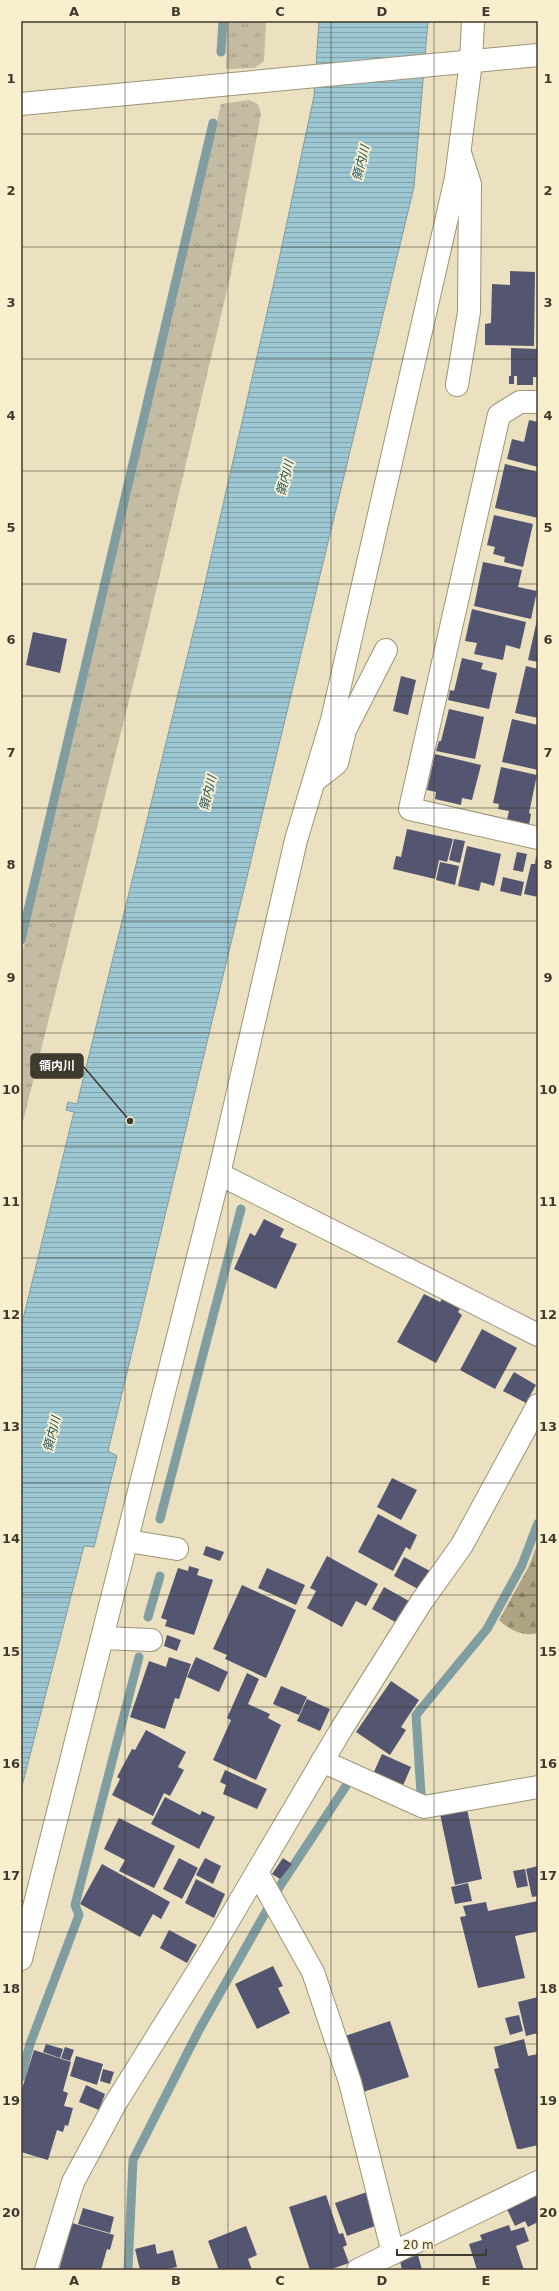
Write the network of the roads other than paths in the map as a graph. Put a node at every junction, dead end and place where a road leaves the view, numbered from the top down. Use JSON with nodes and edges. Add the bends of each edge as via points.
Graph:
{"nodes":[{"id":1,"x":473,"y":21,"type":"edge"},
{"id":2,"x":538,"y":55,"type":"edge"},
{"id":3,"x":471,"y":62,"type":"junction"},
{"id":4,"x":21,"y":104,"type":"edge"},
{"id":5,"x":460,"y":152,"type":"junction"},
{"id":6,"x":457,"y":385,"type":"dead end"},
{"id":7,"x":538,"y":402,"type":"edge"},
{"id":8,"x":386,"y":650,"type":"dead end"},
{"id":9,"x":314,"y":781,"type":"junction"},
{"id":10,"x":538,"y":838,"type":"edge"},
{"id":11,"x":219,"y":1174,"type":"junction"},
{"id":12,"x":538,"y":1335,"type":"edge"},
{"id":13,"x":538,"y":1406,"type":"edge"},
{"id":14,"x":128,"y":1541,"type":"junction"},
{"id":15,"x":177,"y":1549,"type":"dead end"},
{"id":16,"x":102,"y":1638,"type":"junction"},
{"id":17,"x":151,"y":1640,"type":"dead end"},
{"id":18,"x":322,"y":1761,"type":"junction"},
{"id":19,"x":538,"y":1788,"type":"edge"},
{"id":20,"x":257,"y":1872,"type":"junction"},
{"id":21,"x":21,"y":1960,"type":"edge"},
{"id":22,"x":538,"y":2182,"type":"edge"},
{"id":23,"x":393,"y":2253,"type":"junction"},
{"id":24,"x":365,"y":2269,"type":"edge"},
{"id":25,"x":46,"y":2270,"type":"edge"}],
"edges":[{"from":1,"to":3,"type":"street"},
{"from":2,"to":3,"type":"street"},
{"from":3,"to":4,"type":"street"},
{"from":3,"to":5,"type":"street"},
{"from":5,"to":6,"type":"street","via":[[470,184],[470,312]]},
{"from":5,"to":9,"type":"street","via":[[332,720]]},
{"from":7,"to":10,"type":"street","via":[[520,402],[499,415],[410,809]]},
{"from":8,"to":9,"type":"street","via":[[345,730],[337,763]]},
{"from":9,"to":11,"type":"street","via":[[295,848]]},
{"from":11,"to":12,"type":"street"},
{"from":11,"to":14,"type":"street"},
{"from":13,"to":18,"type":"street","via":[[462,1545],[422,1601]]},
{"from":14,"to":15,"type":"street"},
{"from":14,"to":16,"type":"street"},
{"from":16,"to":17,"type":"street"},
{"from":16,"to":21,"type":"street"},
{"from":18,"to":19,"type":"street","via":[[424,1807]]},
{"from":18,"to":20,"type":"street"},
{"from":20,"to":23,"type":"street","via":[[313,1972],[350,2082]]},
{"from":20,"to":25,"type":"street","via":[[115,2104],[73,2182]]},
{"from":22,"to":23,"type":"street"},
{"from":23,"to":24,"type":"street"}]}
